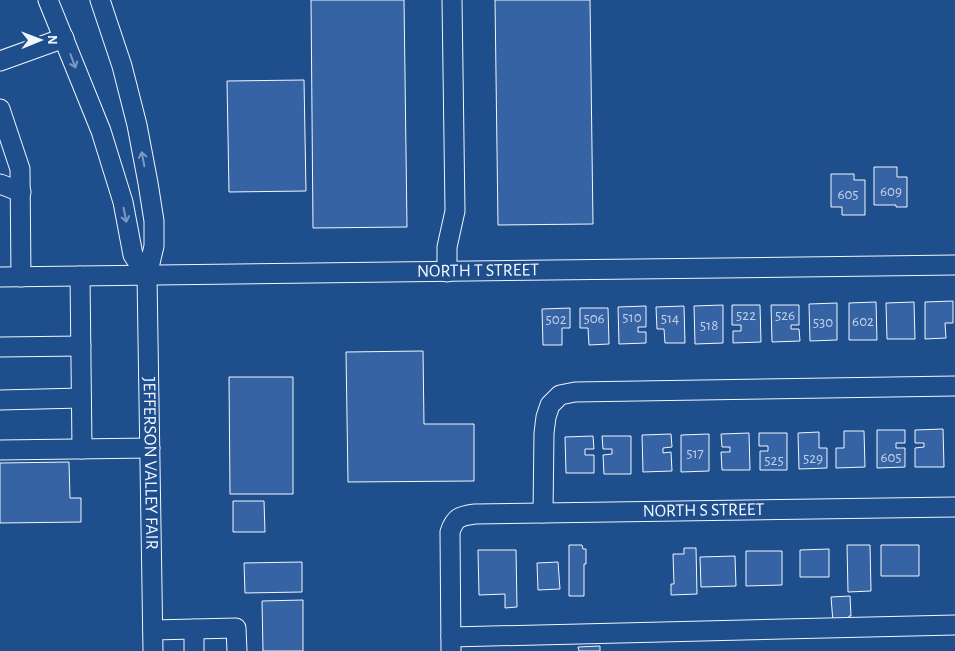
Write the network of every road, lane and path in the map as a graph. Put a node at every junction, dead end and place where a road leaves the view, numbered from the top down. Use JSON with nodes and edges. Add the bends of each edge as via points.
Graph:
{"nodes":[{"id":1,"x":48,"y":0,"type":"edge"},
{"id":2,"x":100,"y":0,"type":"edge"},
{"id":3,"x":452,"y":0,"type":"edge"},
{"id":4,"x":64,"y":38,"type":"junction"},
{"id":5,"x":0,"y":61,"type":"edge"},
{"id":6,"x":0,"y":110,"type":"edge"},
{"id":7,"x":0,"y":184,"type":"edge"},
{"id":8,"x":20,"y":192,"type":"junction"},
{"id":9,"x":955,"y":265,"type":"edge"},
{"id":10,"x":447,"y":272,"type":"junction"},
{"id":11,"x":80,"y":276,"type":"junction"},
{"id":12,"x":147,"y":276,"type":"junction"},
{"id":13,"x":0,"y":277,"type":"edge"},
{"id":14,"x":21,"y":277,"type":"junction"},
{"id":15,"x":81,"y":346,"type":"junction"},
{"id":16,"x":0,"y":347,"type":"edge"},
{"id":17,"x":955,"y":386,"type":"edge"},
{"id":18,"x":81,"y":398,"type":"junction"},
{"id":19,"x":0,"y":400,"type":"edge"},
{"id":20,"x":150,"y":448,"type":"junction"},
{"id":21,"x":0,"y":450,"type":"edge"},
{"id":22,"x":82,"y":450,"type":"junction"},
{"id":23,"x":955,"y":507,"type":"edge"},
{"id":24,"x":543,"y":513,"type":"junction"},
{"id":25,"x":955,"y":625,"type":"edge"},
{"id":26,"x":194,"y":629,"type":"junction"},
{"id":27,"x":153,"y":630,"type":"junction"},
{"id":28,"x":451,"y":644,"type":"edge"},
{"id":29,"x":154,"y":651,"type":"edge"},
{"id":30,"x":194,"y":651,"type":"edge"},
{"id":31,"x":236,"y":651,"type":"edge"}],
"edges":[{"from":1,"to":4,"type":"street"},
{"from":12,"to":2,"type":"street","name":"JEFFERSON VALLEY FAIR","one_way":true,"via":[[154,246],[148,183],[124,74]]},
{"from":3,"to":10,"type":"street","via":[[455,212],[447,248]]},
{"from":4,"to":5,"type":"street"},
{"from":4,"to":12,"type":"street","one_way":true,"via":[[101,131],[123,202],[133,255]]},
{"from":6,"to":8,"type":"street","via":[[20,169]]},
{"from":7,"to":8,"type":"street"},
{"from":8,"to":14,"type":"street"},
{"from":9,"to":10,"type":"street","name":"NORTH T STREET"},
{"from":10,"to":12,"type":"street","name":"NORTH T STREET"},
{"from":11,"to":12,"type":"street","name":"NORTH T STREET"},
{"from":11,"to":14,"type":"street","name":"NORTH T STREET"},
{"from":11,"to":15,"type":"street"},
{"from":12,"to":20,"type":"street","name":"JEFFERSON VALLEY FAIR"},
{"from":13,"to":14,"type":"street","name":"NORTH T STREET"},
{"from":15,"to":16,"type":"street"},
{"from":15,"to":18,"type":"street"},
{"from":17,"to":24,"type":"street","via":[[575,392],[560,395],[550,405],[546,417]]},
{"from":18,"to":19,"type":"street"},
{"from":18,"to":22,"type":"street"},
{"from":20,"to":22,"type":"street"},
{"from":20,"to":27,"type":"street","name":"JEFFERSON VALLEY FAIR"},
{"from":21,"to":22,"type":"street"},
{"from":23,"to":24,"type":"street","name":"NORTH S STREET"},
{"from":24,"to":28,"type":"street","name":"NORTH S STREET","via":[[475,514],[454,522],[450,532]]},
{"from":25,"to":28,"type":"street"},
{"from":26,"to":27,"type":"street"},
{"from":26,"to":30,"type":"street"},
{"from":26,"to":31,"type":"street","via":[[236,628]]},
{"from":27,"to":29,"type":"street","name":"JEFFERSON VALLEY FAIR"}]}
